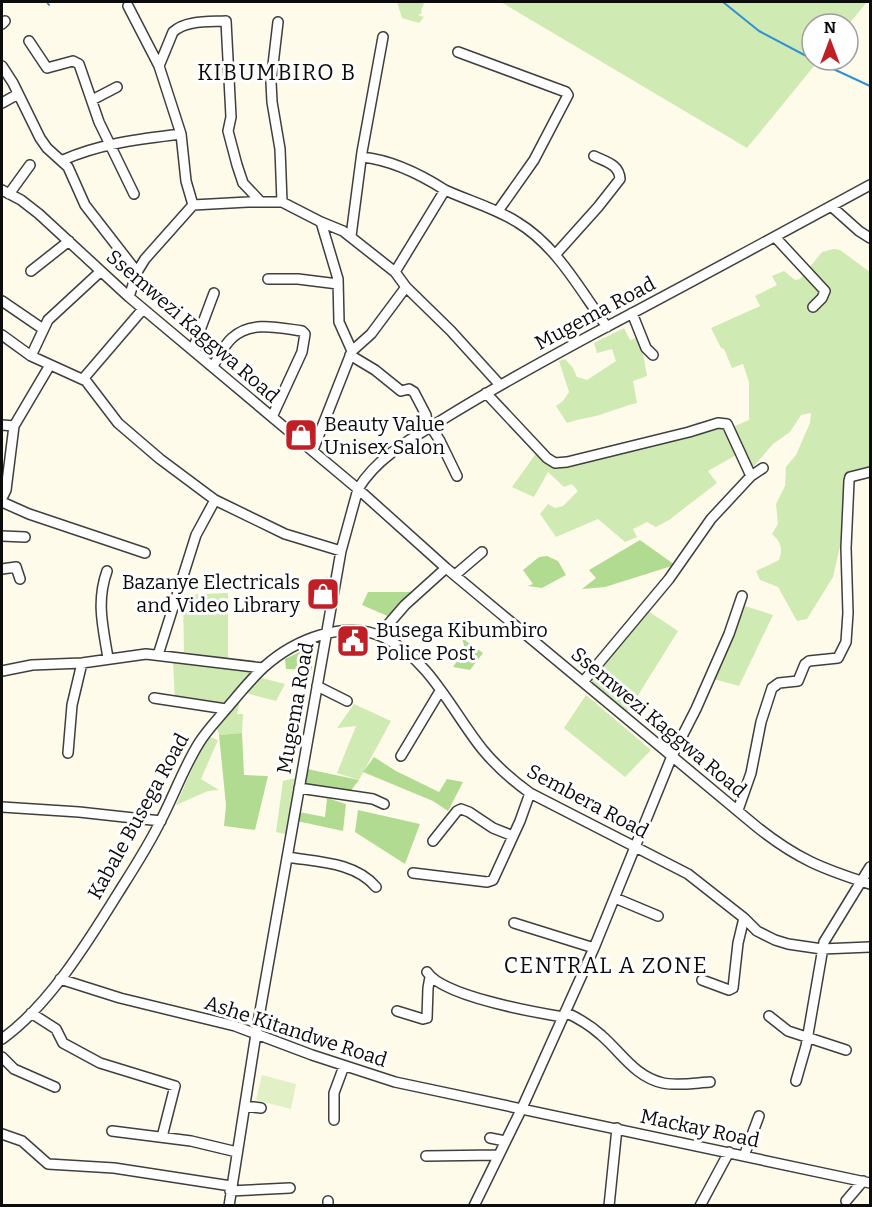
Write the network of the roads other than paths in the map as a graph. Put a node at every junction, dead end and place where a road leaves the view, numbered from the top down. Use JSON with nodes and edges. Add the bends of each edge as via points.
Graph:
{"nodes":[{"id":1,"x":128,"y":6,"type":"dead end"},
{"id":2,"x":278,"y":22,"type":"dead end"},
{"id":3,"x":383,"y":37,"type":"dead end"},
{"id":4,"x":29,"y":41,"type":"dead end"},
{"id":5,"x":458,"y":52,"type":"dead end"},
{"id":6,"x":2,"y":66,"type":"edge"},
{"id":7,"x":159,"y":66,"type":"junction"},
{"id":8,"x":117,"y":87,"type":"dead end"},
{"id":9,"x":18,"y":94,"type":"junction"},
{"id":10,"x":92,"y":100,"type":"junction"},
{"id":11,"x":2,"y":103,"type":"edge"},
{"id":12,"x":181,"y":134,"type":"junction"},
{"id":13,"x":108,"y":144,"type":"junction"},
{"id":14,"x":594,"y":156,"type":"dead end"},
{"id":15,"x":362,"y":157,"type":"junction"},
{"id":16,"x":63,"y":160,"type":"junction"},
{"id":17,"x":30,"y":165,"type":"dead end"},
{"id":18,"x":870,"y":185,"type":"edge"},
{"id":19,"x":445,"y":190,"type":"junction"},
{"id":20,"x":4,"y":191,"type":"edge"},
{"id":21,"x":134,"y":194,"type":"dead end"},
{"id":22,"x":260,"y":201,"type":"junction"},
{"id":23,"x":282,"y":202,"type":"junction"},
{"id":24,"x":193,"y":206,"type":"junction"},
{"id":25,"x":831,"y":206,"type":"junction"},
{"id":26,"x":498,"y":211,"type":"junction"},
{"id":27,"x":321,"y":222,"type":"junction"},
{"id":28,"x":351,"y":236,"type":"junction"},
{"id":29,"x":775,"y":237,"type":"junction"},
{"id":30,"x":870,"y":238,"type":"edge"},
{"id":31,"x":69,"y":241,"type":"junction"},
{"id":32,"x":555,"y":255,"type":"junction"},
{"id":33,"x":31,"y":271,"type":"dead end"},
{"id":34,"x":101,"y":272,"type":"junction"},
{"id":35,"x":137,"y":272,"type":"junction"},
{"id":36,"x":395,"y":272,"type":"junction"},
{"id":37,"x":268,"y":279,"type":"dead end"},
{"id":38,"x":339,"y":284,"type":"junction"},
{"id":39,"x":406,"y":287,"type":"junction"},
{"id":40,"x":214,"y":293,"type":"dead end"},
{"id":41,"x":129,"y":297,"type":"junction"},
{"id":42,"x":2,"y":301,"type":"edge"},
{"id":43,"x":813,"y":307,"type":"dead end"},
{"id":44,"x":143,"y":309,"type":"junction"},
{"id":45,"x":632,"y":313,"type":"junction"},
{"id":46,"x":607,"y":327,"type":"junction"},
{"id":47,"x":43,"y":329,"type":"junction"},
{"id":48,"x":2,"y":335,"type":"edge"},
{"id":49,"x":193,"y":349,"type":"junction"},
{"id":50,"x":351,"y":353,"type":"junction"},
{"id":51,"x":653,"y":355,"type":"dead end"},
{"id":52,"x":32,"y":356,"type":"junction"},
{"id":53,"x":50,"y":365,"type":"junction"},
{"id":54,"x":213,"y":366,"type":"junction"},
{"id":55,"x":83,"y":378,"type":"junction"},
{"id":56,"x":500,"y":385,"type":"junction"},
{"id":57,"x":486,"y":393,"type":"junction"},
{"id":58,"x":272,"y":417,"type":"junction"},
{"id":59,"x":2,"y":425,"type":"edge"},
{"id":60,"x":14,"y":426,"type":"junction"},
{"id":61,"x":429,"y":428,"type":"junction"},
{"id":62,"x":313,"y":450,"type":"junction"},
{"id":63,"x":6,"y":464,"type":"edge"},
{"id":64,"x":763,"y":468,"type":"dead end"},
{"id":65,"x":870,"y":472,"type":"edge"},
{"id":66,"x":457,"y":476,"type":"dead end"},
{"id":67,"x":751,"y":476,"type":"junction"},
{"id":68,"x":358,"y":489,"type":"junction"},
{"id":69,"x":2,"y":500,"type":"edge"},
{"id":70,"x":215,"y":500,"type":"junction"},
{"id":71,"x":2,"y":536,"type":"edge"},
{"id":72,"x":25,"y":537,"type":"dead end"},
{"id":73,"x":341,"y":552,"type":"junction"},
{"id":74,"x":482,"y":552,"type":"dead end"},
{"id":75,"x":146,"y":553,"type":"dead end"},
{"id":76,"x":446,"y":568,"type":"junction"},
{"id":77,"x":2,"y":569,"type":"edge"},
{"id":78,"x":107,"y":571,"type":"dead end"},
{"id":79,"x":454,"y":575,"type":"junction"},
{"id":80,"x":20,"y":579,"type":"dead end"},
{"id":81,"x":742,"y":596,"type":"dead end"},
{"id":82,"x":326,"y":633,"type":"junction"},
{"id":83,"x":379,"y":635,"type":"junction"},
{"id":84,"x":158,"y":655,"type":"junction"},
{"id":85,"x":108,"y":658,"type":"junction"},
{"id":86,"x":82,"y":663,"type":"junction"},
{"id":87,"x":263,"y":668,"type":"junction"},
{"id":88,"x":2,"y":670,"type":"edge"},
{"id":89,"x":583,"y":682,"type":"junction"},
{"id":90,"x":317,"y":686,"type":"junction"},
{"id":91,"x":440,"y":691,"type":"junction"},
{"id":92,"x":154,"y":698,"type":"dead end"},
{"id":93,"x":347,"y":701,"type":"dead end"},
{"id":94,"x":226,"y":709,"type":"junction"},
{"id":95,"x":68,"y":753,"type":"dead end"},
{"id":96,"x":401,"y":756,"type":"dead end"},
{"id":97,"x":672,"y":756,"type":"junction"},
{"id":98,"x":299,"y":788,"type":"junction"},
{"id":99,"x":530,"y":793,"type":"junction"},
{"id":100,"x":384,"y":804,"type":"dead end"},
{"id":101,"x":2,"y":807,"type":"edge"},
{"id":102,"x":738,"y":810,"type":"junction"},
{"id":103,"x":161,"y":821,"type":"junction"},
{"id":104,"x":513,"y":836,"type":"junction"},
{"id":105,"x":434,"y":840,"type":"dead end"},
{"id":106,"x":635,"y":847,"type":"junction"},
{"id":107,"x":287,"y":857,"type":"junction"},
{"id":108,"x":870,"y":867,"type":"edge"},
{"id":109,"x":413,"y":873,"type":"dead end"},
{"id":110,"x":866,"y":882,"type":"edge"},
{"id":111,"x":376,"y":887,"type":"dead end"},
{"id":112,"x":615,"y":898,"type":"junction"},
{"id":113,"x":658,"y":916,"type":"dead end"},
{"id":114,"x":744,"y":918,"type":"junction"},
{"id":115,"x":514,"y":923,"type":"dead end"},
{"id":116,"x":870,"y":947,"type":"edge"},
{"id":117,"x":594,"y":948,"type":"junction"},
{"id":118,"x":822,"y":949,"type":"junction"},
{"id":119,"x":60,"y":979,"type":"junction"},
{"id":120,"x":702,"y":980,"type":"dead end"},
{"id":121,"x":397,"y":1011,"type":"dead end"},
{"id":122,"x":31,"y":1013,"type":"junction"},
{"id":123,"x":564,"y":1014,"type":"junction"},
{"id":124,"x":769,"y":1016,"type":"dead end"},
{"id":125,"x":256,"y":1034,"type":"junction"},
{"id":126,"x":808,"y":1037,"type":"junction"},
{"id":127,"x":2,"y":1039,"type":"edge"},
{"id":128,"x":846,"y":1050,"type":"dead end"},
{"id":129,"x":2,"y":1057,"type":"edge"},
{"id":130,"x":344,"y":1066,"type":"junction"},
{"id":131,"x":796,"y":1081,"type":"dead end"},
{"id":132,"x":710,"y":1082,"type":"dead end"},
{"id":133,"x":55,"y":1088,"type":"dead end"},
{"id":134,"x":245,"y":1106,"type":"junction"},
{"id":135,"x":261,"y":1108,"type":"dead end"},
{"id":136,"x":522,"y":1108,"type":"junction"},
{"id":137,"x":759,"y":1116,"type":"dead end"},
{"id":138,"x":334,"y":1120,"type":"dead end"},
{"id":139,"x":617,"y":1128,"type":"junction"},
{"id":140,"x":112,"y":1131,"type":"dead end"},
{"id":141,"x":2,"y":1134,"type":"edge"},
{"id":142,"x":162,"y":1137,"type":"junction"},
{"id":143,"x":490,"y":1138,"type":"dead end"},
{"id":144,"x":505,"y":1142,"type":"junction"},
{"id":145,"x":237,"y":1152,"type":"junction"},
{"id":146,"x":729,"y":1152,"type":"junction"},
{"id":147,"x":498,"y":1155,"type":"junction"},
{"id":148,"x":426,"y":1156,"type":"dead end"},
{"id":149,"x":744,"y":1156,"type":"junction"},
{"id":150,"x":867,"y":1182,"type":"edge"},
{"id":151,"x":290,"y":1188,"type":"dead end"},
{"id":152,"x":231,"y":1189,"type":"junction"},
{"id":153,"x":846,"y":1201,"type":"dead end"},
{"id":154,"x":229,"y":1206,"type":"edge"},
{"id":155,"x":474,"y":1206,"type":"edge"},
{"id":156,"x":609,"y":1206,"type":"edge"},
{"id":157,"x":700,"y":1206,"type":"edge"}],
"edges":[{"from":1,"to":7,"type":"street"},
{"from":2,"to":23,"type":"street","via":[[271,82]]},
{"from":3,"to":15,"type":"street"},
{"from":4,"to":10,"type":"street","via":[[47,68],[73,61],[79,64]]},
{"from":5,"to":26,"type":"street","via":[[568,95],[534,160]]},
{"from":6,"to":9,"type":"street"},
{"from":7,"to":12,"type":"street"},
{"from":7,"to":22,"type":"street","via":[[177,28],[226,21],[231,117],[228,131],[243,183]]},
{"from":8,"to":10,"type":"street"},
{"from":9,"to":11,"type":"street"},
{"from":9,"to":16,"type":"street","via":[[40,138]]},
{"from":10,"to":13,"type":"street"},
{"from":12,"to":13,"type":"street"},
{"from":12,"to":24,"type":"street"},
{"from":13,"to":16,"type":"street"},
{"from":13,"to":21,"type":"street"},
{"from":14,"to":32,"type":"street","via":[[615,166],[620,179]]},
{"from":15,"to":19,"type":"street","via":[[378,159]]},
{"from":15,"to":28,"type":"street"},
{"from":16,"to":35,"type":"street","via":[[86,205]]},
{"from":17,"to":20,"type":"street"},
{"from":18,"to":25,"type":"street","name":"Mugema Road"},
{"from":19,"to":26,"type":"street"},
{"from":19,"to":36,"type":"street"},
{"from":20,"to":31,"type":"street","name":"Ssemwezi Kaggwa Road","via":[[39,214]]},
{"from":22,"to":23,"type":"street"},
{"from":22,"to":24,"type":"street"},
{"from":23,"to":27,"type":"street"},
{"from":24,"to":35,"type":"street"},
{"from":25,"to":29,"type":"street","name":"Mugema Road"},
{"from":25,"to":30,"type":"street"},
{"from":26,"to":32,"type":"street","via":[[539,238]]},
{"from":27,"to":28,"type":"street"},
{"from":27,"to":38,"type":"street"},
{"from":28,"to":36,"type":"street"},
{"from":29,"to":43,"type":"street","via":[[825,291]]},
{"from":29,"to":45,"type":"street","name":"Mugema Road"},
{"from":31,"to":33,"type":"street"},
{"from":31,"to":34,"type":"street","name":"Ssemwezi Kaggwa Road"},
{"from":32,"to":46,"type":"street"},
{"from":34,"to":41,"type":"street","name":"Ssemwezi Kaggwa Road"},
{"from":34,"to":47,"type":"street","via":[[53,314]]},
{"from":35,"to":41,"type":"street"},
{"from":36,"to":39,"type":"street"},
{"from":37,"to":38,"type":"street"},
{"from":38,"to":50,"type":"street","via":[[339,322]]},
{"from":39,"to":50,"type":"street","via":[[371,334]]},
{"from":39,"to":56,"type":"street"},
{"from":40,"to":49,"type":"street"},
{"from":41,"to":44,"type":"street","name":"Ssemwezi Kaggwa Road"},
{"from":42,"to":47,"type":"street"},
{"from":44,"to":49,"type":"street","name":"Ssemwezi Kaggwa Road"},
{"from":44,"to":55,"type":"street"},
{"from":45,"to":46,"type":"street","name":"Mugema Road"},
{"from":45,"to":51,"type":"street","via":[[646,348]]},
{"from":46,"to":56,"type":"street","name":"Mugema Road"},
{"from":47,"to":52,"type":"street"},
{"from":48,"to":52,"type":"street"},
{"from":49,"to":54,"type":"street","name":"Ssemwezi Kaggwa Road"},
{"from":50,"to":61,"type":"street","via":[[400,391],[414,392]]},
{"from":50,"to":62,"type":"street"},
{"from":52,"to":53,"type":"street"},
{"from":53,"to":55,"type":"street"},
{"from":53,"to":60,"type":"street"},
{"from":54,"to":58,"type":"street","name":"Ssemwezi Kaggwa Road"},
{"from":54,"to":58,"type":"street","via":[[232,338],[254,328],[302,331],[302,352]]},
{"from":55,"to":70,"type":"street","via":[[118,423]]},
{"from":56,"to":57,"type":"street","name":"Mugema Road"},
{"from":57,"to":61,"type":"street","name":"Mugema Road"},
{"from":57,"to":67,"type":"street","via":[[555,463],[721,422],[727,424]]},
{"from":58,"to":62,"type":"street","name":"Ssemwezi Kaggwa Road"},
{"from":59,"to":60,"type":"street"},
{"from":60,"to":63,"type":"street"},
{"from":61,"to":66,"type":"street"},
{"from":61,"to":68,"type":"street","name":"Mugema Road","via":[[381,462]]},
{"from":62,"to":68,"type":"street","name":"Ssemwezi Kaggwa Road"},
{"from":63,"to":69,"type":"street","via":[[6,493]]},
{"from":64,"to":67,"type":"street"},
{"from":65,"to":102,"type":"street","via":[[850,477],[849,481],[848,614],[843,651],[838,658],[809,661],[798,681],[779,683],[772,688]]},
{"from":67,"to":89,"type":"street","via":[[711,519],[669,579]]},
{"from":68,"to":73,"type":"street","name":"Mugema Road"},
{"from":68,"to":76,"type":"street","name":"Ssemwezi Kaggwa Road"},
{"from":69,"to":75,"type":"street","via":[[29,514]]},
{"from":70,"to":73,"type":"street","via":[[285,534]]},
{"from":70,"to":84,"type":"street","via":[[196,535]]},
{"from":71,"to":72,"type":"street"},
{"from":73,"to":82,"type":"street","name":"Mugema Road"},
{"from":74,"to":79,"type":"street"},
{"from":76,"to":79,"type":"street","name":"Ssemwezi Kaggwa Road"},
{"from":76,"to":83,"type":"street","via":[[405,604]]},
{"from":77,"to":80,"type":"street","via":[[16,567]]},
{"from":78,"to":85,"type":"street","via":[[100,599]]},
{"from":79,"to":89,"type":"street","name":"Ssemwezi Kaggwa Road"},
{"from":81,"to":97,"type":"street","via":[[729,634]]},
{"from":82,"to":83,"type":"street","name":"Sembera Road","via":[[351,630]]},
{"from":82,"to":87,"type":"street","name":"Kabale Busega Road"},
{"from":82,"to":90,"type":"street","name":"Mugema Road"},
{"from":83,"to":91,"type":"street","name":"Sembera Road","via":[[417,663]]},
{"from":84,"to":85,"type":"street"},
{"from":84,"to":87,"type":"street"},
{"from":85,"to":86,"type":"street"},
{"from":86,"to":88,"type":"street"},
{"from":86,"to":95,"type":"street","via":[[72,705]]},
{"from":87,"to":94,"type":"street","name":"Kabale Busega Road"},
{"from":89,"to":97,"type":"street","name":"Ssemwezi Kaggwa Road"},
{"from":90,"to":93,"type":"street"},
{"from":90,"to":98,"type":"street","name":"Mugema Road"},
{"from":91,"to":96,"type":"street"},
{"from":91,"to":99,"type":"street","name":"Sembera Road","via":[[494,763]]},
{"from":92,"to":94,"type":"street"},
{"from":94,"to":103,"type":"street","name":"Kabale Busega Road","via":[[198,744]]},
{"from":97,"to":102,"type":"street","name":"Ssemwezi Kaggwa Road"},
{"from":97,"to":106,"type":"street"},
{"from":98,"to":100,"type":"street"},
{"from":98,"to":107,"type":"street","name":"Mugema Road"},
{"from":99,"to":104,"type":"street"},
{"from":99,"to":106,"type":"street","name":"Sembera Road"},
{"from":101,"to":103,"type":"street"},
{"from":102,"to":110,"type":"street","name":"Ssemwezi Kaggwa Road","via":[[796,855],[831,872]]},
{"from":103,"to":119,"type":"street","name":"Kabale Busega Road"},
{"from":104,"to":105,"type":"street","via":[[463,809],[457,811]]},
{"from":104,"to":109,"type":"street","via":[[493,880]]},
{"from":106,"to":112,"type":"street"},
{"from":106,"to":114,"type":"street","name":"Sembera Road","via":[[688,874]]},
{"from":107,"to":111,"type":"street","via":[[346,868]]},
{"from":107,"to":125,"type":"street","name":"Mugema Road"},
{"from":108,"to":110,"type":"street"},
{"from":110,"to":118,"type":"street","via":[[827,935]]},
{"from":112,"to":113,"type":"street"},
{"from":112,"to":117,"type":"street"},
{"from":114,"to":118,"type":"street","name":"Sembera Road","via":[[757,931],[775,940]]},
{"from":114,"to":120,"type":"street","via":[[733,988]]},
{"from":115,"to":117,"type":"street"},
{"from":116,"to":118,"type":"street","name":"Sembera Road"},
{"from":117,"to":123,"type":"street"},
{"from":118,"to":126,"type":"street"},
{"from":119,"to":122,"type":"street","name":"Kabale Busega Road"},
{"from":119,"to":125,"type":"street","name":"Ashe Kitandwe Road"},
{"from":121,"to":123,"type":"street","via":[[427,1018],[428,975],[471,996]]},
{"from":122,"to":127,"type":"street","name":"Kabale Busega Road"},
{"from":122,"to":142,"type":"street","via":[[56,1029],[63,1043],[100,1063],[176,1087]]},
{"from":123,"to":132,"type":"street","via":[[583,1021],[646,1077],[664,1083]]},
{"from":123,"to":136,"type":"street"},
{"from":124,"to":126,"type":"street","via":[[788,1031]]},
{"from":125,"to":130,"type":"street","name":"Ashe Kitandwe Road"},
{"from":125,"to":134,"type":"street","name":"Mugema Road"},
{"from":126,"to":128,"type":"street"},
{"from":126,"to":131,"type":"street"},
{"from":129,"to":133,"type":"street","via":[[14,1069]]},
{"from":130,"to":136,"type":"street","name":"Ashe Kitandwe Road","via":[[434,1091]]},
{"from":130,"to":138,"type":"street","via":[[334,1093]]},
{"from":134,"to":135,"type":"street"},
{"from":134,"to":145,"type":"street","name":"Mugema Road"},
{"from":136,"to":139,"type":"street","name":"Mackay Road"},
{"from":136,"to":144,"type":"street"},
{"from":137,"to":149,"type":"street"},
{"from":139,"to":146,"type":"street","name":"Mackay Road"},
{"from":139,"to":156,"type":"street"},
{"from":140,"to":142,"type":"street"},
{"from":141,"to":152,"type":"street","via":[[22,1141],[48,1164],[114,1168]]},
{"from":142,"to":145,"type":"street"},
{"from":143,"to":144,"type":"street"},
{"from":144,"to":147,"type":"street"},
{"from":145,"to":152,"type":"street","name":"Mugema Road"},
{"from":146,"to":149,"type":"street","name":"Mackay Road"},
{"from":146,"to":157,"type":"street"},
{"from":147,"to":148,"type":"street"},
{"from":147,"to":155,"type":"street"},
{"from":149,"to":150,"type":"street","name":"Mackay Road"},
{"from":150,"to":153,"type":"street"},
{"from":151,"to":152,"type":"street"},
{"from":152,"to":154,"type":"street","name":"Mugema Road"}]}
